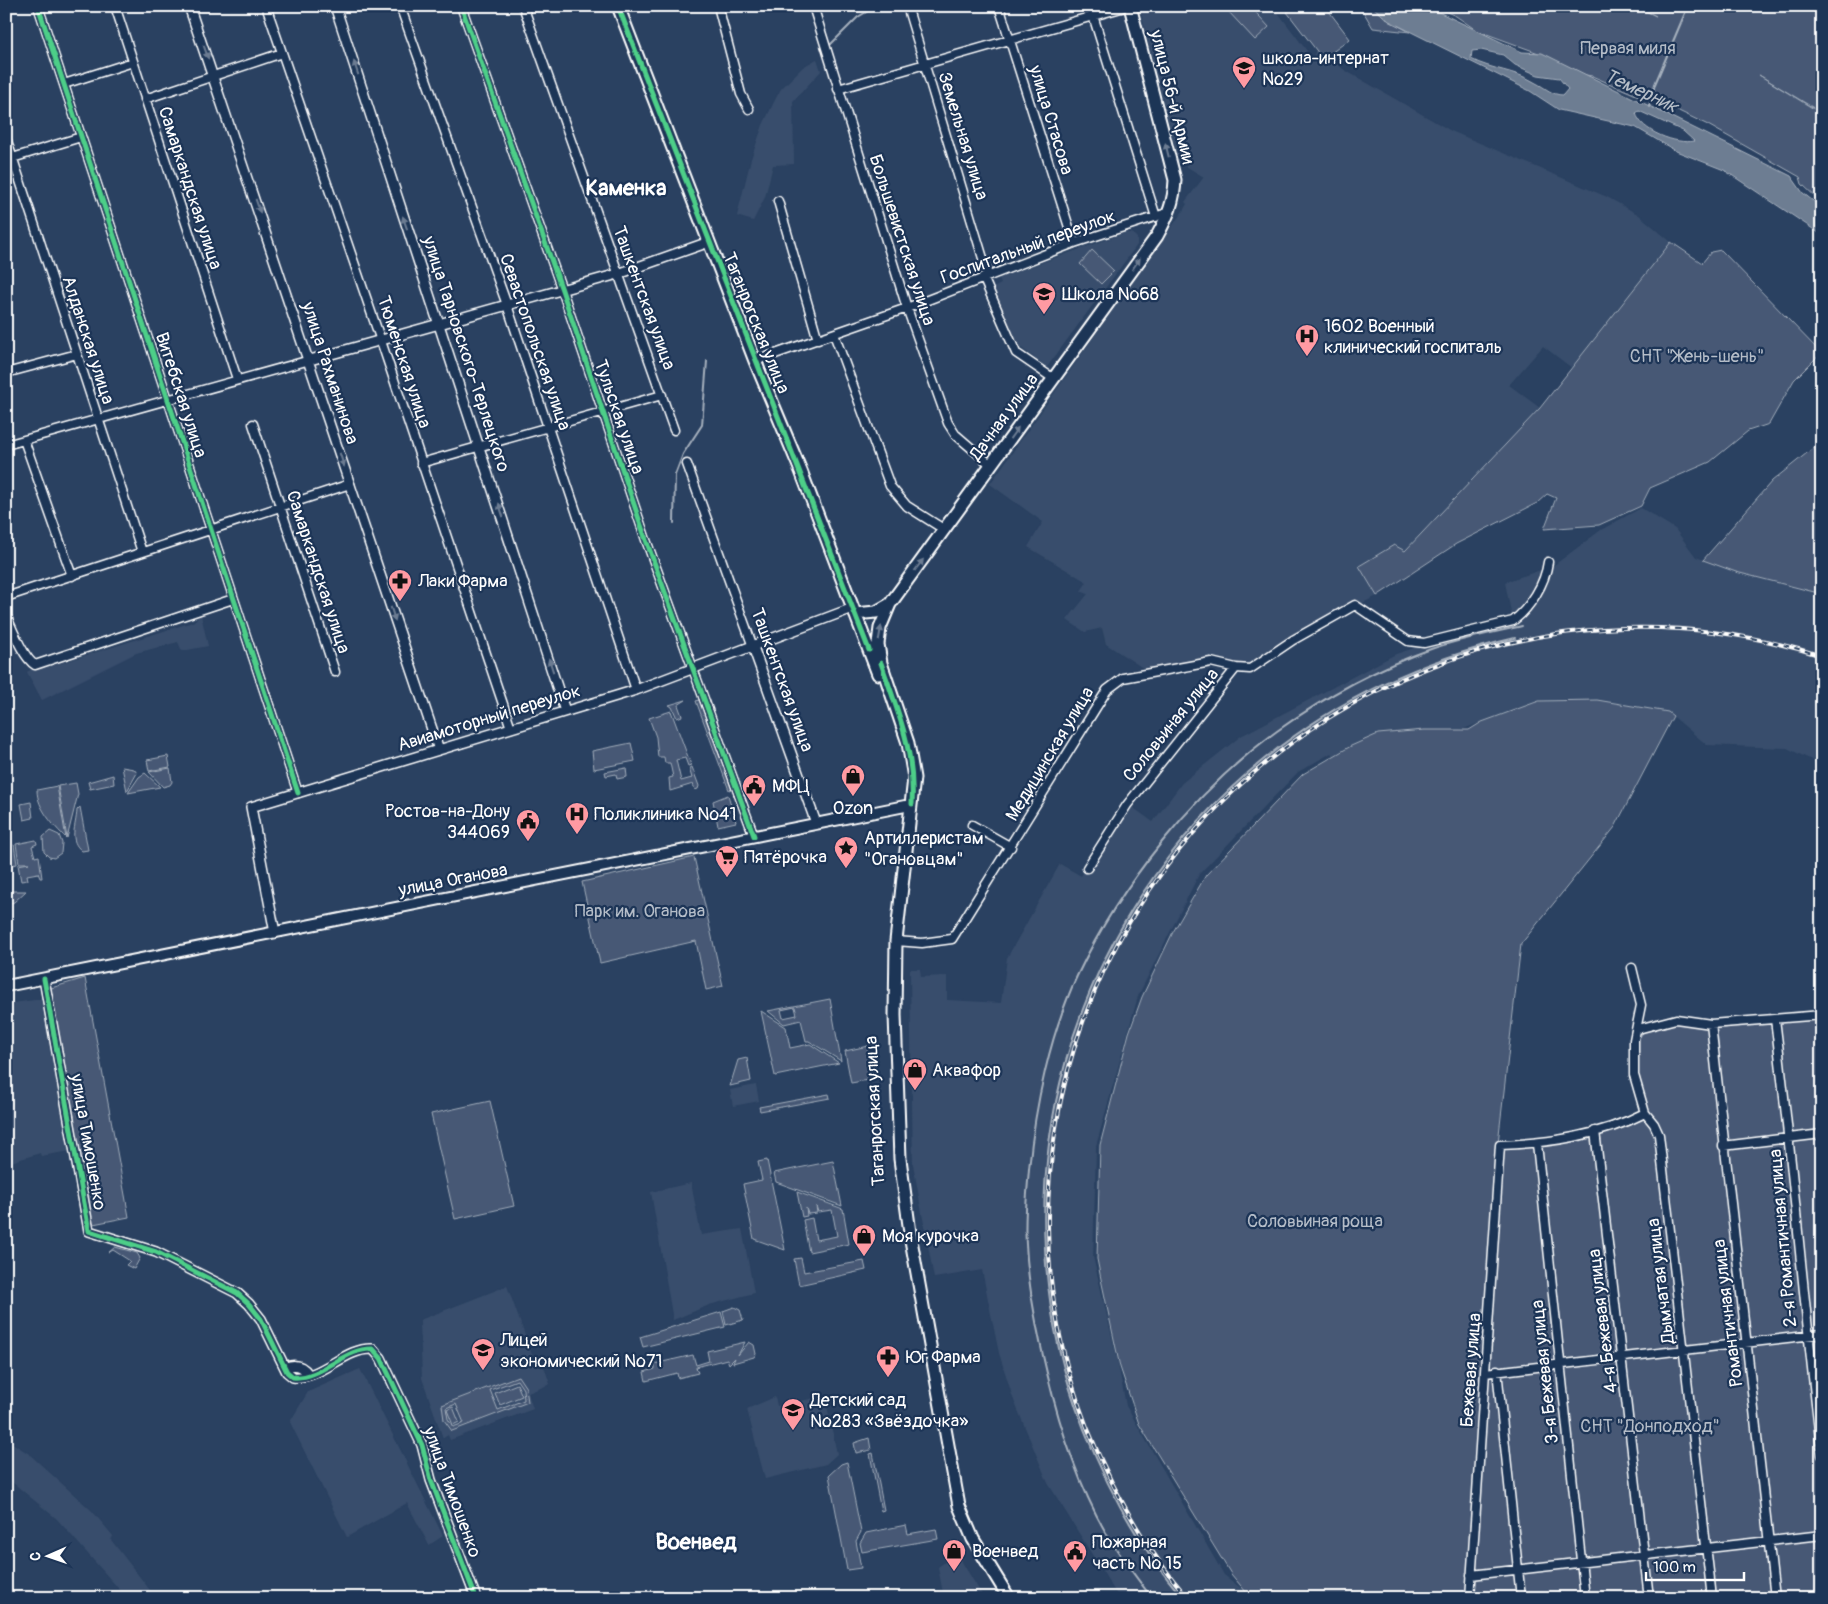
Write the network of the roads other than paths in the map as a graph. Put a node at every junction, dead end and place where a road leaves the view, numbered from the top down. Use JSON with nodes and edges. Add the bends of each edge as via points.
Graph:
{"nodes":[{"id":1,"x":38,"y":6,"type":"edge"},
{"id":2,"x":115,"y":6,"type":"edge"},
{"id":3,"x":189,"y":6,"type":"edge"},
{"id":4,"x":266,"y":6,"type":"edge"},
{"id":5,"x":335,"y":6,"type":"edge"},
{"id":6,"x":400,"y":6,"type":"edge"},
{"id":7,"x":460,"y":6,"type":"edge"},
{"id":8,"x":523,"y":6,"type":"edge"},
{"id":9,"x":618,"y":6,"type":"edge"},
{"id":10,"x":718,"y":6,"type":"edge"},
{"id":11,"x":813,"y":6,"type":"edge"},
{"id":12,"x":907,"y":6,"type":"edge"},
{"id":13,"x":1000,"y":6,"type":"edge"},
{"id":14,"x":1090,"y":6,"type":"edge"},
{"id":15,"x":1129,"y":6,"type":"edge"},
{"id":16,"x":1093,"y":16,"type":"junction"},
{"id":17,"x":1010,"y":39,"type":"junction"},
{"id":18,"x":282,"y":53,"type":"junction"},
{"id":19,"x":132,"y":62,"type":"junction"},
{"id":20,"x":925,"y":64,"type":"junction"},
{"id":21,"x":214,"y":76,"type":"junction"},
{"id":22,"x":64,"y":84,"type":"junction"},
{"id":23,"x":838,"y":89,"type":"junction"},
{"id":24,"x":145,"y":99,"type":"junction"},
{"id":25,"x":749,"y":109,"type":"dead end"},
{"id":26,"x":82,"y":137,"type":"junction"},
{"id":27,"x":6,"y":138,"type":"edge"},
{"id":28,"x":10,"y":160,"type":"edge"},
{"id":29,"x":1174,"y":197,"type":"joint"},
{"id":30,"x":778,"y":201,"type":"dead end"},
{"id":31,"x":1171,"y":211,"type":"junction"},
{"id":32,"x":1156,"y":217,"type":"junction"},
{"id":33,"x":709,"y":242,"type":"junction"},
{"id":34,"x":1074,"y":243,"type":"junction"},
{"id":35,"x":618,"y":274,"type":"junction"},
{"id":36,"x":986,"y":276,"type":"junction"},
{"id":37,"x":562,"y":290,"type":"junction"},
{"id":38,"x":507,"y":305,"type":"junction"},
{"id":39,"x":907,"y":308,"type":"junction"},
{"id":40,"x":440,"y":323,"type":"junction"},
{"id":41,"x":834,"y":334,"type":"junction"},
{"id":42,"x":382,"y":340,"type":"junction"},
{"id":43,"x":818,"y":340,"type":"junction"},
{"id":44,"x":77,"y":354,"type":"junction"},
{"id":45,"x":310,"y":360,"type":"junction"},
{"id":46,"x":755,"y":361,"type":"junction"},
{"id":47,"x":6,"y":373,"type":"edge"},
{"id":48,"x":1054,"y":379,"type":"junction"},
{"id":49,"x":236,"y":380,"type":"junction"},
{"id":50,"x":662,"y":395,"type":"junction"},
{"id":51,"x":169,"y":400,"type":"junction"},
{"id":52,"x":602,"y":412,"type":"junction"},
{"id":53,"x":98,"y":420,"type":"junction"},
{"id":54,"x":253,"y":424,"type":"dead end"},
{"id":55,"x":548,"y":427,"type":"junction"},
{"id":56,"x":674,"y":430,"type":"dead end"},
{"id":57,"x":24,"y":440,"type":"junction"},
{"id":58,"x":6,"y":445,"type":"edge"},
{"id":59,"x":480,"y":446,"type":"junction"},
{"id":60,"x":421,"y":463,"type":"junction"},
{"id":61,"x":688,"y":464,"type":"dead end"},
{"id":62,"x":991,"y":465,"type":"junction"},
{"id":63,"x":350,"y":484,"type":"junction"},
{"id":64,"x":281,"y":506,"type":"junction"},
{"id":65,"x":210,"y":530,"type":"junction"},
{"id":66,"x":945,"y":530,"type":"junction"},
{"id":67,"x":142,"y":552,"type":"junction"},
{"id":68,"x":1548,"y":562,"type":"dead end"},
{"id":69,"x":72,"y":576,"type":"junction"},
{"id":70,"x":6,"y":597,"type":"edge"},
{"id":71,"x":233,"y":599,"type":"junction"},
{"id":72,"x":890,"y":604,"type":"junction"},
{"id":73,"x":854,"y":611,"type":"junction"},
{"id":74,"x":6,"y":615,"type":"edge"},
{"id":75,"x":754,"y":647,"type":"junction"},
{"id":76,"x":881,"y":663,"type":"joint"},
{"id":77,"x":1236,"y":668,"type":"junction"},
{"id":78,"x":692,"y":670,"type":"junction"},
{"id":79,"x":335,"y":672,"type":"dead end"},
{"id":80,"x":636,"y":690,"type":"junction"},
{"id":81,"x":566,"y":711,"type":"junction"},
{"id":82,"x":511,"y":728,"type":"junction"},
{"id":83,"x":439,"y":750,"type":"junction"},
{"id":84,"x":298,"y":793,"type":"junction"},
{"id":85,"x":909,"y":805,"type":"junction"},
{"id":86,"x":816,"y":823,"type":"junction"},
{"id":87,"x":972,"y":825,"type":"dead end"},
{"id":88,"x":754,"y":836,"type":"junction"},
{"id":89,"x":1010,"y":847,"type":"junction"},
{"id":90,"x":1087,"y":868,"type":"dead end"},
{"id":91,"x":275,"y":932,"type":"junction"},
{"id":92,"x":893,"y":941,"type":"junction"},
{"id":93,"x":1632,"y":968,"type":"dead end"},
{"id":94,"x":44,"y":979,"type":"junction"},
{"id":95,"x":6,"y":986,"type":"edge"},
{"id":96,"x":1822,"y":1015,"type":"edge"},
{"id":97,"x":1775,"y":1019,"type":"junction"},
{"id":98,"x":1711,"y":1024,"type":"junction"},
{"id":99,"x":1638,"y":1029,"type":"junction"},
{"id":100,"x":1645,"y":1113,"type":"junction"},
{"id":101,"x":1595,"y":1131,"type":"junction"},
{"id":102,"x":1822,"y":1134,"type":"edge"},
{"id":103,"x":1789,"y":1138,"type":"junction"},
{"id":104,"x":1537,"y":1144,"type":"junction"},
{"id":105,"x":1723,"y":1146,"type":"junction"},
{"id":106,"x":912,"y":1261,"type":"junction"},
{"id":107,"x":1822,"y":1334,"type":"edge"},
{"id":108,"x":1807,"y":1336,"type":"junction"},
{"id":109,"x":1747,"y":1342,"type":"junction"},
{"id":110,"x":1685,"y":1350,"type":"junction"},
{"id":111,"x":1622,"y":1357,"type":"junction"},
{"id":112,"x":1559,"y":1363,"type":"junction"},
{"id":113,"x":1496,"y":1370,"type":"junction"},
{"id":114,"x":1485,"y":1373,"type":"junction"},
{"id":115,"x":1822,"y":1455,"type":"edge"},
{"id":116,"x":1822,"y":1535,"type":"edge"},
{"id":117,"x":1768,"y":1541,"type":"junction"},
{"id":118,"x":1706,"y":1548,"type":"junction"},
{"id":119,"x":1645,"y":1554,"type":"junction"},
{"id":120,"x":1581,"y":1562,"type":"junction"},
{"id":121,"x":1517,"y":1569,"type":"junction"},
{"id":122,"x":1472,"y":1575,"type":"junction"},
{"id":123,"x":476,"y":1598,"type":"edge"},
{"id":124,"x":1001,"y":1598,"type":"edge"},
{"id":125,"x":1009,"y":1598,"type":"edge"},
{"id":126,"x":1470,"y":1598,"type":"edge"},
{"id":127,"x":1521,"y":1598,"type":"edge"},
{"id":128,"x":1585,"y":1598,"type":"edge"},
{"id":129,"x":1649,"y":1598,"type":"edge"},
{"id":130,"x":1712,"y":1598,"type":"edge"},
{"id":131,"x":1775,"y":1598,"type":"edge"}],
"edges":[{"from":1,"to":22,"type":"street","name":"Витебская улица"},
{"from":2,"to":19,"type":"street","name":"Самаркандская улица"},
{"from":3,"to":21,"type":"street","name":"улица Рахманинова","one_way":true},
{"from":4,"to":18,"type":"street","name":"Тюменская улица"},
{"from":40,"to":5,"type":"street","name":"улица Тарновского-Терлецкого","one_way":true},
{"from":6,"to":38,"type":"street","name":"Севастопольская улица"},
{"from":7,"to":37,"type":"street","name":"Тульская улица"},
{"from":8,"to":35,"type":"street","name":"Ташкентская улица"},
{"from":9,"to":33,"type":"main road","name":"Таганрогская улица"},
{"from":10,"to":25,"type":"street","via":[[741,94]]},
{"from":11,"to":23,"type":"street","name":"Большевистская улица"},
{"from":12,"to":20,"type":"street","name":"Земельная улица"},
{"from":13,"to":17,"type":"street","name":"улица Стасова"},
{"from":14,"to":16,"type":"street"},
{"from":15,"to":16,"type":"street"},
{"from":29,"to":15,"type":"main road","name":"улица 56-й Армии","one_way":true,"via":[[1175,180]]},
{"from":16,"to":17,"type":"street"},
{"from":16,"to":32,"type":"street"},
{"from":17,"to":20,"type":"street"},
{"from":17,"to":34,"type":"street","name":"улица Стасова"},
{"from":18,"to":21,"type":"street"},
{"from":18,"to":42,"type":"street","name":"Тюменская улица"},
{"from":19,"to":22,"type":"street"},
{"from":19,"to":24,"type":"street","name":"Самаркандская улица"},
{"from":20,"to":23,"type":"street"},
{"from":20,"to":36,"type":"street","name":"Земельная улица"},
{"from":21,"to":24,"type":"street"},
{"from":21,"to":45,"type":"street","name":"улица Рахманинова","one_way":true},
{"from":22,"to":26,"type":"street","name":"Витебская улица"},
{"from":23,"to":39,"type":"street","name":"Большевистская улица"},
{"from":24,"to":49,"type":"street","name":"Самаркандская улица"},
{"from":26,"to":28,"type":"street"},
{"from":26,"to":51,"type":"street","name":"Витебская улица"},
{"from":27,"to":28,"type":"street","name":"Алданская улица"},
{"from":28,"to":44,"type":"street","name":"Алданская улица"},
{"from":29,"to":31,"type":"main road","name":"Дачная улица"},
{"from":30,"to":43,"type":"street"},
{"from":31,"to":32,"type":"street","name":"Госпитальный переулок"},
{"from":48,"to":31,"type":"main road","name":"Дачная улица","one_way":true,"via":[[1157,236]]},
{"from":32,"to":34,"type":"street","name":"Госпитальный переулок"},
{"from":33,"to":35,"type":"street"},
{"from":33,"to":46,"type":"main road","name":"Таганрогская улица"},
{"from":34,"to":36,"type":"street","name":"Госпитальный переулок"},
{"from":35,"to":37,"type":"street"},
{"from":35,"to":50,"type":"street","name":"Ташкентская улица"},
{"from":36,"to":39,"type":"street","name":"Госпитальный переулок"},
{"from":36,"to":48,"type":"street","name":"Земельная улица","via":[[1016,353]]},
{"from":37,"to":38,"type":"street"},
{"from":37,"to":52,"type":"street","name":"Тульская улица"},
{"from":38,"to":40,"type":"street"},
{"from":38,"to":55,"type":"street","name":"Севастопольская улица"},
{"from":39,"to":41,"type":"street","name":"Госпитальный переулок"},
{"from":39,"to":62,"type":"street","name":"Большевистская улица","via":[[948,423],[955,434]]},
{"from":40,"to":42,"type":"street"},
{"from":40,"to":59,"type":"street","name":"улица Тарновского-Терлецкого"},
{"from":41,"to":43,"type":"street","name":"Госпитальный переулок"},
{"from":41,"to":66,"type":"street","via":[[890,486],[907,506]]},
{"from":42,"to":45,"type":"street"},
{"from":42,"to":60,"type":"street","name":"Тюменская улица"},
{"from":43,"to":46,"type":"street","name":"Госпитальный переулок"},
{"from":44,"to":47,"type":"street"},
{"from":44,"to":53,"type":"street","name":"Алданская улица"},
{"from":45,"to":49,"type":"street"},
{"from":45,"to":63,"type":"street","name":"улица Рахманинова","one_way":true},
{"from":46,"to":73,"type":"main road","name":"Таганрогская улица"},
{"from":62,"to":48,"type":"main road","name":"Дачная улица","one_way":true},
{"from":49,"to":51,"type":"street"},
{"from":50,"to":52,"type":"street"},
{"from":50,"to":56,"type":"street","name":"Ташкентская улица"},
{"from":51,"to":53,"type":"street"},
{"from":51,"to":65,"type":"street","name":"Витебская улица"},
{"from":52,"to":55,"type":"street"},
{"from":52,"to":78,"type":"street","name":"Тульская улица"},
{"from":53,"to":57,"type":"street"},
{"from":53,"to":67,"type":"street","name":"Алданская улица"},
{"from":54,"to":64,"type":"street","name":"Самаркандская улица"},
{"from":55,"to":59,"type":"street"},
{"from":55,"to":80,"type":"street","name":"Севастопольская улица"},
{"from":57,"to":58,"type":"street"},
{"from":57,"to":69,"type":"street"},
{"from":59,"to":60,"type":"street"},
{"from":81,"to":59,"type":"street","name":"улица Тарновского-Терлецкого","one_way":true},
{"from":60,"to":82,"type":"street","name":"Тюменская улица"},
{"from":61,"to":75,"type":"street","name":"Ташкентская улица"},
{"from":62,"to":66,"type":"main road","name":"Дачная улица"},
{"from":63,"to":64,"type":"street"},
{"from":63,"to":83,"type":"street","name":"улица Рахманинова","one_way":true},
{"from":64,"to":65,"type":"street"},
{"from":64,"to":79,"type":"street","name":"Самаркандская улица"},
{"from":65,"to":67,"type":"street"},
{"from":65,"to":71,"type":"street","name":"Витебская улица"},
{"from":72,"to":66,"type":"main road","name":"Дачная улица","one_way":true},
{"from":67,"to":69,"type":"street"},
{"from":68,"to":77,"type":"street","name":"Соловьиная улица","via":[[1543,581],[1523,614],[1512,621],[1414,643],[1355,605],[1250,669]]},
{"from":69,"to":70,"type":"street"},
{"from":71,"to":74,"type":"street","via":[[35,665],[30,662]]},
{"from":71,"to":84,"type":"street","name":"Витебская улица"},
{"from":72,"to":73,"type":"main road","via":[[876,612]]},
{"from":76,"to":72,"type":"main road","name":"Дачная улица","one_way":true,"via":[[880,628]]},
{"from":73,"to":75,"type":"street","name":"Авиамоторный переулок"},
{"from":73,"to":85,"type":"main road","name":"Таганрогская улица","via":[[902,745]]},
{"from":75,"to":78,"type":"street","name":"Авиамоторный переулок"},
{"from":75,"to":86,"type":"street","name":"Ташкентская улица"},
{"from":76,"to":85,"type":"main road","name":"Таганрогская улица","via":[[912,761]]},
{"from":77,"to":89,"type":"street","name":"Медицинская улица","via":[[1211,662],[1114,682]]},
{"from":77,"to":90,"type":"street","name":"Соловьиная улица","via":[[1127,805]]},
{"from":78,"to":80,"type":"street","name":"Авиамоторный переулок"},
{"from":78,"to":88,"type":"street","name":"Тульская улица"},
{"from":80,"to":81,"type":"street","name":"Авиамоторный переулок"},
{"from":81,"to":82,"type":"street","name":"Авиамоторный переулок"},
{"from":82,"to":83,"type":"street","name":"Авиамоторный переулок"},
{"from":83,"to":84,"type":"street","name":"Авиамоторный переулок"},
{"from":84,"to":91,"type":"street","name":"Авиамоторный переулок","via":[[251,808]]},
{"from":85,"to":86,"type":"main road","name":"улица Оганова"},
{"from":85,"to":92,"type":"main road","name":"Таганрогская улица"},
{"from":86,"to":88,"type":"main road","name":"улица Оганова"},
{"from":87,"to":89,"type":"street","name":"Медицинская улица"},
{"from":88,"to":91,"type":"main road","name":"улица Оганова"},
{"from":89,"to":92,"type":"street","name":"Медицинская улица","via":[[952,939],[922,943]]},
{"from":91,"to":94,"type":"main road","name":"улица Оганова"},
{"from":92,"to":106,"type":"main road","name":"Таганрогская улица","via":[[900,1159]]},
{"from":93,"to":99,"type":"street","name":"Дымчатая улица","via":[[1641,1005]]},
{"from":94,"to":95,"type":"main road","name":"улица Оганова"},
{"from":94,"to":123,"type":"street","name":"улица Тимошенко","via":[[89,1231],[156,1252],[237,1293],[261,1319],[286,1367],[298,1365],[308,1374],[363,1348],[373,1349],[381,1358],[422,1445],[431,1480]]},
{"from":96,"to":97,"type":"street"},
{"from":97,"to":98,"type":"street"},
{"from":97,"to":103,"type":"street","name":"2-я Романтичная улица"},
{"from":98,"to":99,"type":"street","via":[[1676,1020]]},
{"from":98,"to":105,"type":"street","name":"Романтичная улица"},
{"from":99,"to":100,"type":"street","name":"Дымчатая улица","via":[[1634,1040],[1634,1074]]},
{"from":100,"to":101,"type":"street"},
{"from":100,"to":110,"type":"street","name":"Дымчатая улица","via":[[1659,1136]]},
{"from":101,"to":104,"type":"street"},
{"from":101,"to":111,"type":"street","name":"4-я Бежевая улица"},
{"from":102,"to":103,"type":"street"},
{"from":103,"to":105,"type":"street"},
{"from":103,"to":108,"type":"street","name":"2-я Романтичная улица"},
{"from":104,"to":112,"type":"street","name":"3-я Бежевая улица"},
{"from":104,"to":114,"type":"street","name":"Бежевая улица","via":[[1500,1145]]},
{"from":105,"to":109,"type":"street","name":"Романтичная улица"},
{"from":106,"to":124,"type":"main road","name":"Таганрогская улица","via":[[952,1508],[967,1542]]},
{"from":106,"to":125,"type":"main road","name":"Таганрогская улица","via":[[959,1506],[973,1539]]},
{"from":107,"to":108,"type":"street"},
{"from":108,"to":109,"type":"street"},
{"from":108,"to":115,"type":"street","name":"2-я Романтичная улица"},
{"from":109,"to":110,"type":"street"},
{"from":109,"to":117,"type":"street","name":"Романтичная улица"},
{"from":110,"to":111,"type":"street"},
{"from":110,"to":118,"type":"street","name":"Дымчатая улица"},
{"from":111,"to":112,"type":"street"},
{"from":111,"to":119,"type":"street","name":"4-я Бежевая улица"},
{"from":112,"to":113,"type":"street"},
{"from":112,"to":120,"type":"street","name":"3-я Бежевая улица"},
{"from":113,"to":114,"type":"street"},
{"from":113,"to":121,"type":"street"},
{"from":114,"to":122,"type":"street","name":"Бежевая улица"},
{"from":116,"to":117,"type":"street"},
{"from":117,"to":118,"type":"street"},
{"from":117,"to":131,"type":"street","name":"Романтичная улица"},
{"from":118,"to":119,"type":"street"},
{"from":118,"to":130,"type":"street","name":"Дымчатая улица"},
{"from":119,"to":120,"type":"street"},
{"from":119,"to":129,"type":"street","name":"4-я Бежевая улица"},
{"from":120,"to":121,"type":"street"},
{"from":120,"to":128,"type":"street","name":"3-я Бежевая улица"},
{"from":121,"to":122,"type":"street"},
{"from":121,"to":127,"type":"street"},
{"from":122,"to":126,"type":"street","name":"Бежевая улица"}]}
